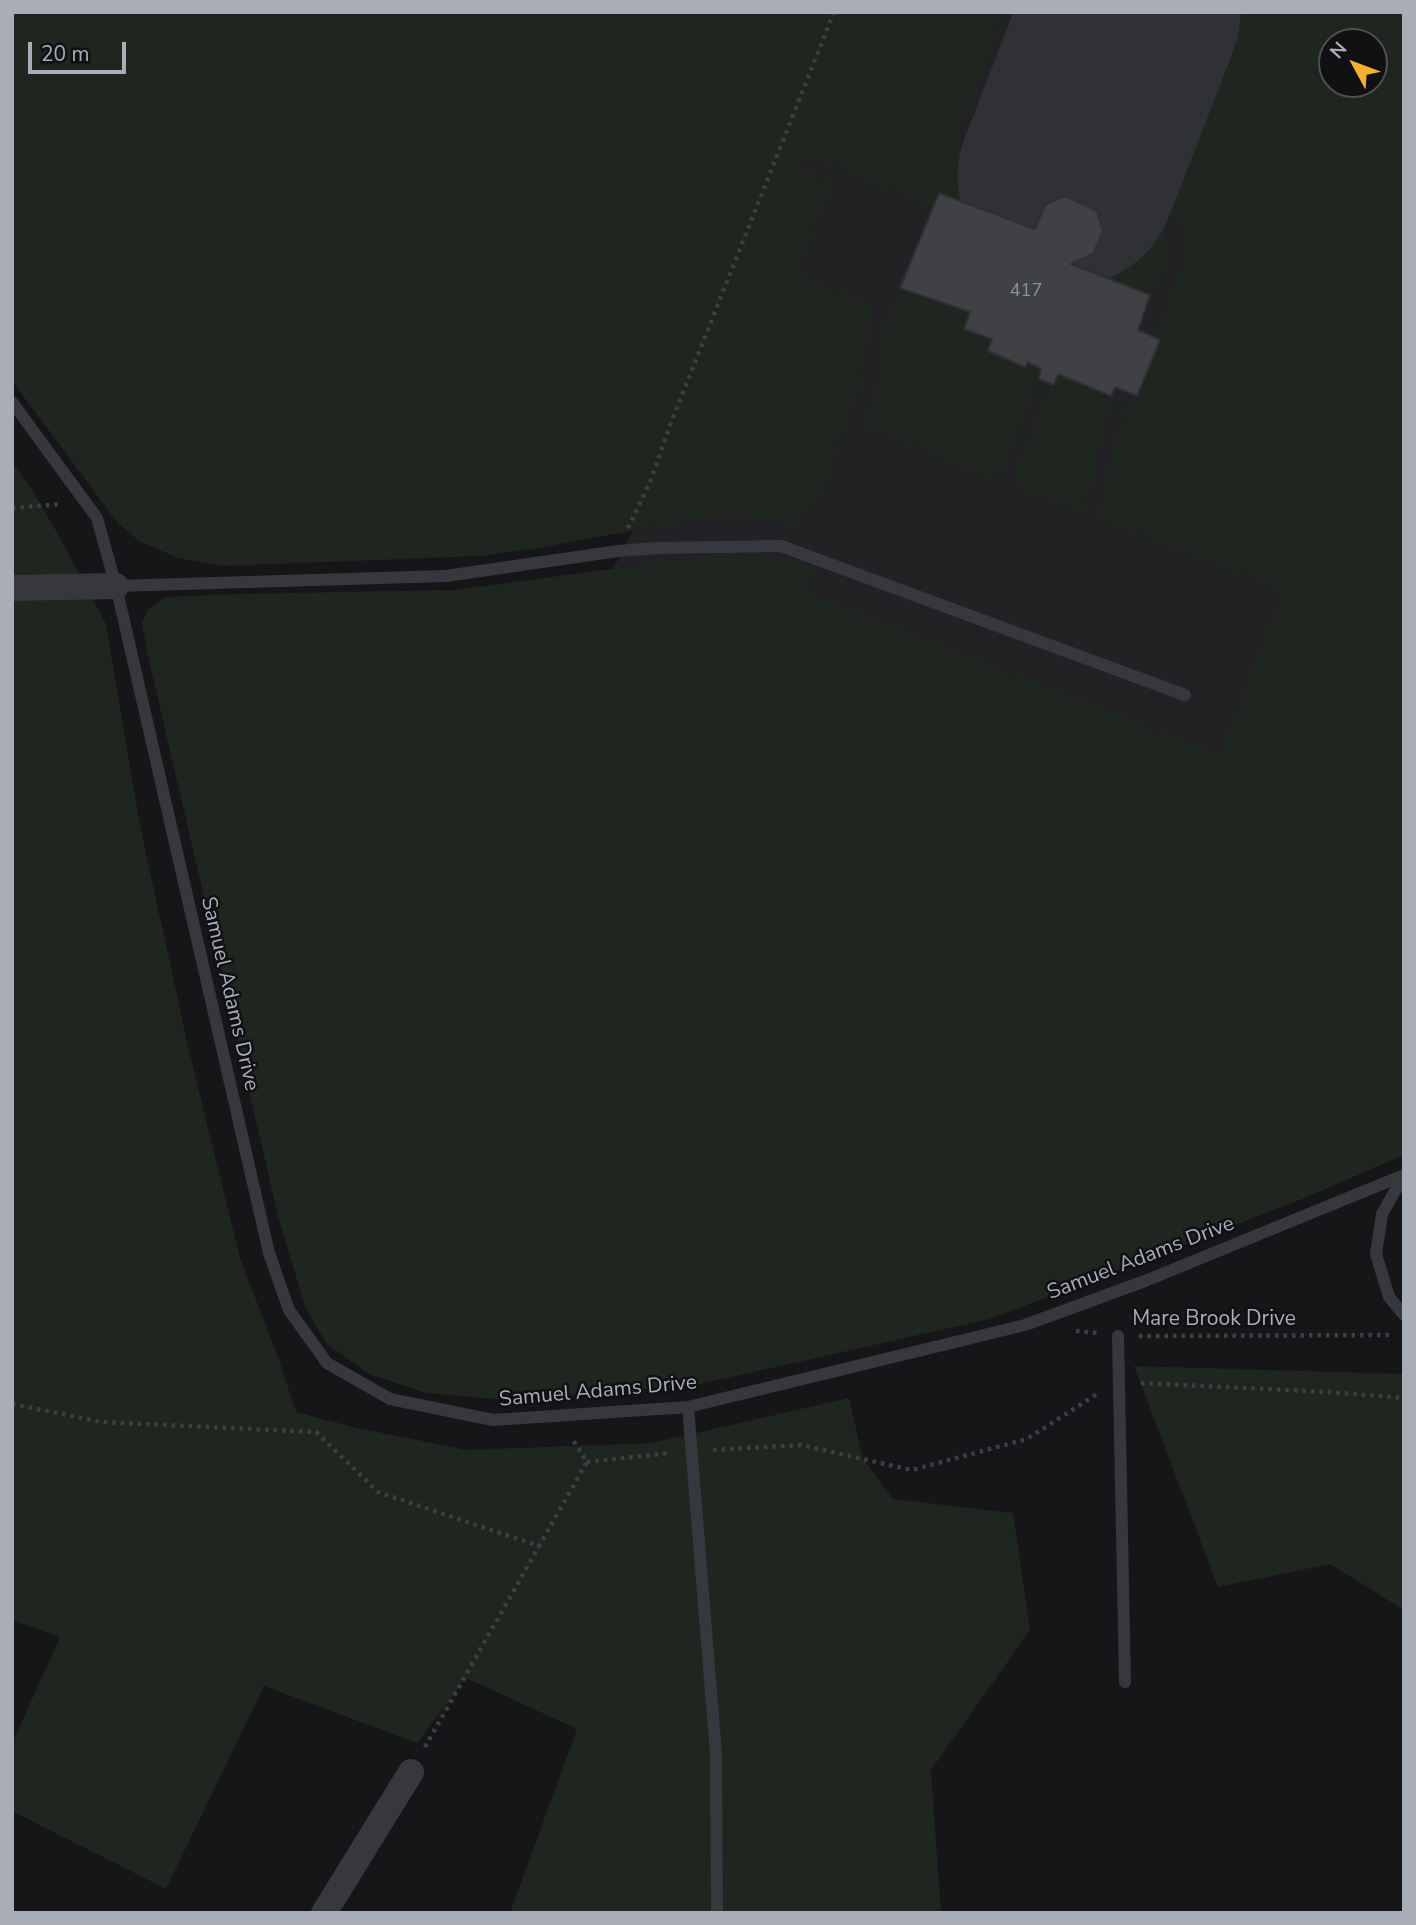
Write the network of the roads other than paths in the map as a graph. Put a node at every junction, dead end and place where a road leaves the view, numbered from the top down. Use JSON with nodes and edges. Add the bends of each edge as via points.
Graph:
{"nodes":[{"id":1,"x":12,"y":402,"type":"edge"},
{"id":2,"x":116,"y":586,"type":"junction"},
{"id":3,"x":12,"y":588,"type":"edge"},
{"id":4,"x":1185,"y":695,"type":"dead end"},
{"id":5,"x":1404,"y":1175,"type":"edge"},
{"id":6,"x":1404,"y":1315,"type":"edge"},
{"id":7,"x":1118,"y":1336,"type":"road end"},
{"id":8,"x":688,"y":1407,"type":"junction"},
{"id":9,"x":1125,"y":1682,"type":"dead end"},
{"id":10,"x":411,"y":1772,"type":"road end"},
{"id":11,"x":324,"y":1913,"type":"edge"},
{"id":12,"x":718,"y":1913,"type":"edge"}],
"edges":[{"from":1,"to":2,"type":"lane","name":"Samuel Adams Drive","via":[[97,518]]},
{"from":2,"to":3,"type":"street"},
{"from":2,"to":4,"type":"lane","via":[[446,576],[618,551],[781,546]]},
{"from":2,"to":8,"type":"lane","name":"Samuel Adams Drive","via":[[269,1252],[289,1310],[327,1363],[390,1399],[493,1420]]},
{"from":5,"to":6,"type":"lane","via":[[1382,1214],[1376,1254],[1389,1297]]},
{"from":5,"to":8,"type":"lane","name":"Samuel Adams Drive","via":[[1025,1325]]},
{"from":7,"to":9,"type":"lane"},
{"from":8,"to":12,"type":"lane","via":[[716,1754]]},
{"from":10,"to":11,"type":"street"}]}
